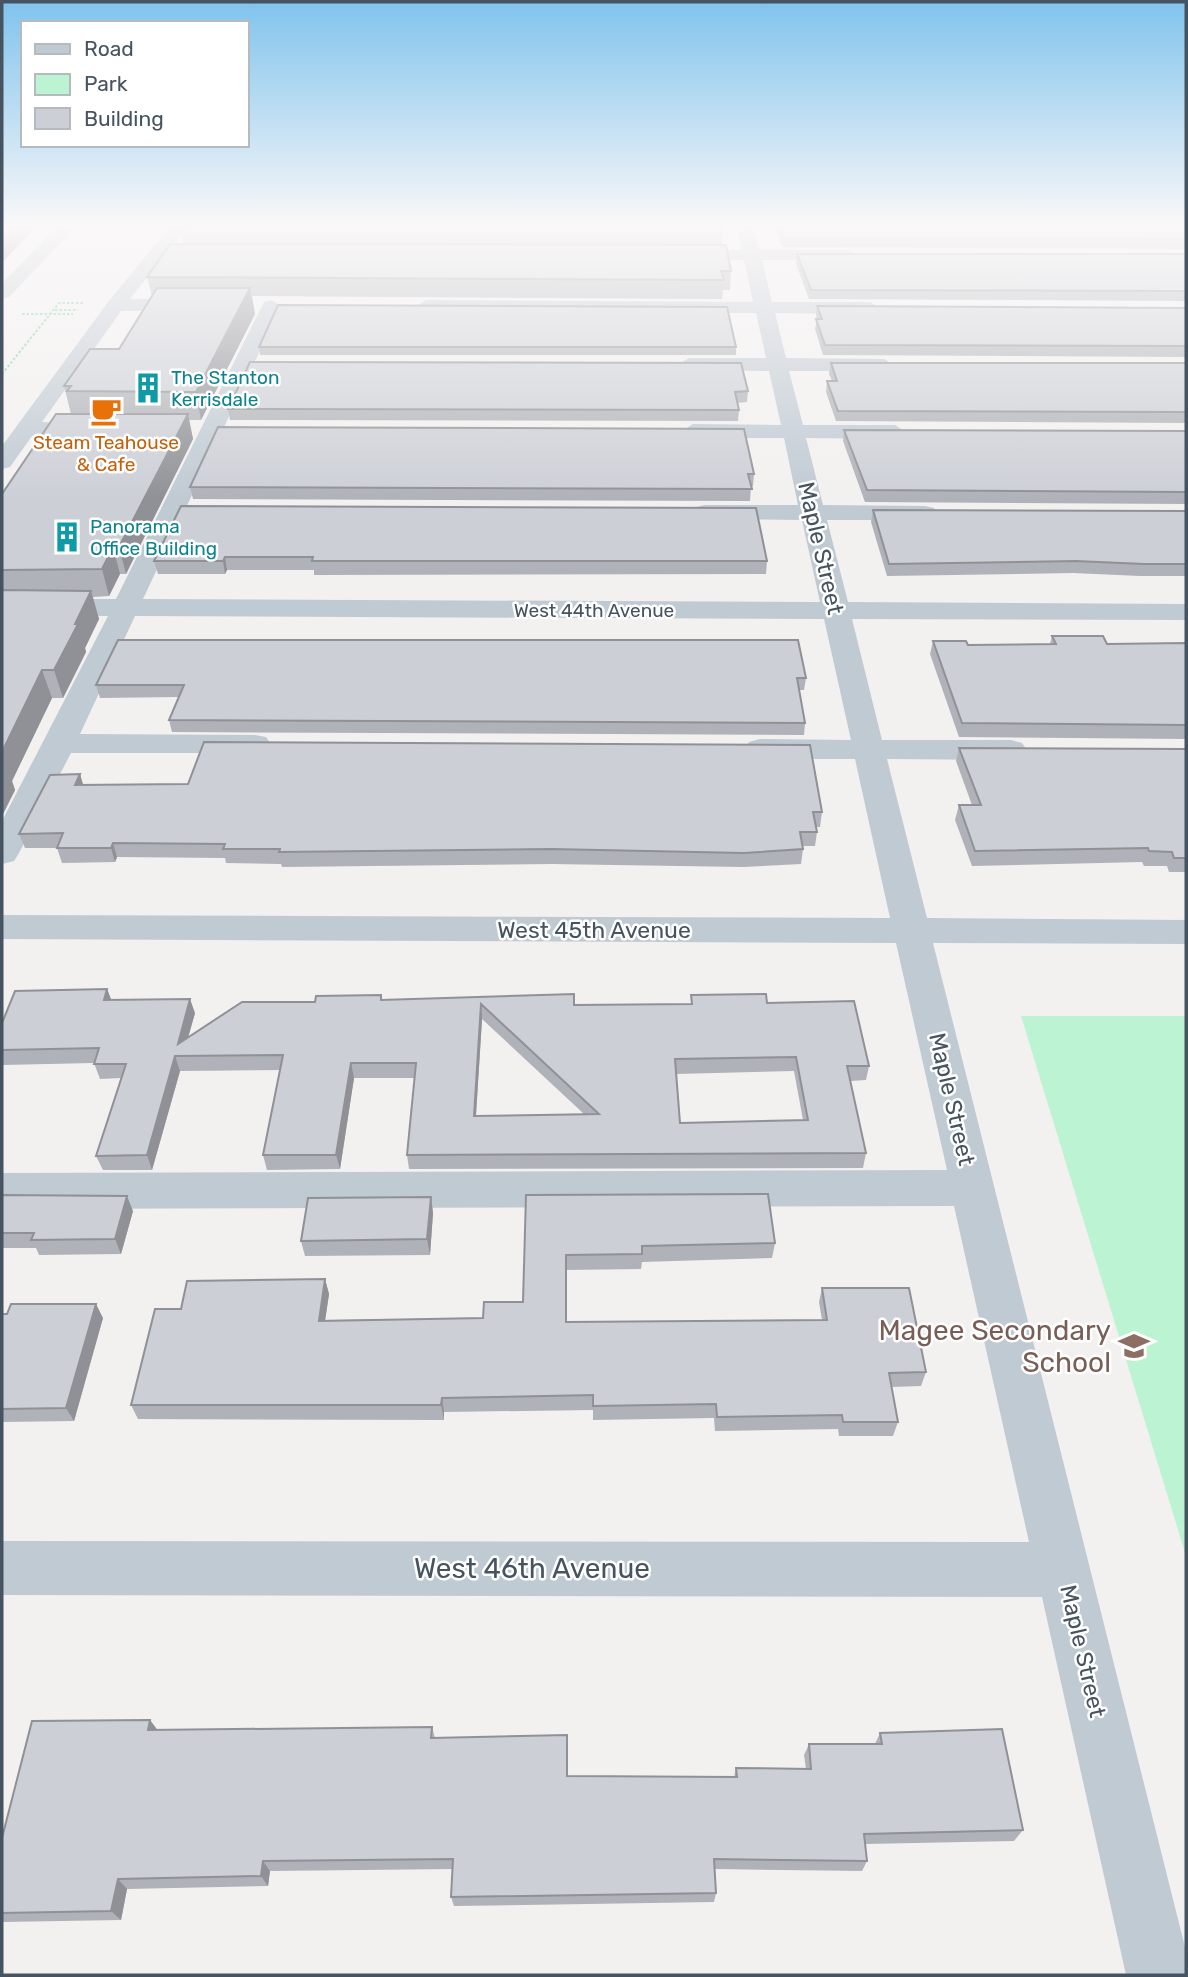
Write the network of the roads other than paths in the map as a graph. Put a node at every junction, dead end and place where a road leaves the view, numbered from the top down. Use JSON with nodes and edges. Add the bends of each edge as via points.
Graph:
{"nodes":[{"id":1,"x":109,"y":315,"type":"edge"},
{"id":2,"x":264,"y":315,"type":"edge"},
{"id":3,"x":766,"y":315,"type":"edge"},
{"id":4,"x":667,"y":364,"type":"edge"},
{"id":5,"x":778,"y":364,"type":"junction"},
{"id":6,"x":899,"y":365,"type":"edge"},
{"id":7,"x":26,"y":429,"type":"junction"},
{"id":8,"x":119,"y":430,"type":"edge"},
{"id":9,"x":666,"y":431,"type":"edge"},
{"id":10,"x":794,"y":432,"type":"junction"},
{"id":11,"x":916,"y":432,"type":"edge"},
{"id":12,"x":2,"y":462,"type":"edge"},
{"id":13,"x":682,"y":512,"type":"edge"},
{"id":14,"x":813,"y":513,"type":"junction"},
{"id":15,"x":953,"y":513,"type":"edge"},
{"id":16,"x":2,"y":607,"type":"edge"},
{"id":17,"x":122,"y":608,"type":"junction"},
{"id":18,"x":835,"y":611,"type":"junction"},
{"id":19,"x":1186,"y":612,"type":"edge"},
{"id":20,"x":60,"y":743,"type":"junction"},
{"id":21,"x":283,"y":745,"type":"edge"},
{"id":22,"x":728,"y":748,"type":"edge"},
{"id":23,"x":871,"y":750,"type":"junction"},
{"id":24,"x":1039,"y":750,"type":"edge"},
{"id":25,"x":2,"y":853,"type":"edge"},
{"id":26,"x":2,"y":927,"type":"edge"},
{"id":27,"x":912,"y":931,"type":"junction"},
{"id":28,"x":1186,"y":932,"type":"edge"},
{"id":29,"x":972,"y":1188,"type":"junction"},
{"id":30,"x":2,"y":1191,"type":"edge"},
{"id":31,"x":2,"y":1568,"type":"edge"},
{"id":32,"x":1063,"y":1570,"type":"junction"},
{"id":33,"x":1159,"y":1975,"type":"edge"}],
"edges":[{"from":1,"to":7,"type":"street"},
{"from":2,"to":17,"type":"street","via":[[256,364],[210,430],[186,509]]},
{"from":3,"to":5,"type":"street","name":"Maple Street"},
{"from":4,"to":5,"type":"street"},
{"from":5,"to":6,"type":"street"},
{"from":5,"to":10,"type":"street","name":"Maple Street"},
{"from":7,"to":8,"type":"street"},
{"from":7,"to":12,"type":"street"},
{"from":9,"to":10,"type":"street"},
{"from":10,"to":11,"type":"street"},
{"from":10,"to":14,"type":"street","name":"Maple Street"},
{"from":13,"to":14,"type":"street"},
{"from":14,"to":15,"type":"street"},
{"from":14,"to":18,"type":"street","name":"Maple Street"},
{"from":16,"to":17,"type":"street","name":"West 44th Avenue"},
{"from":17,"to":18,"type":"street","name":"West 44th Avenue"},
{"from":17,"to":20,"type":"street"},
{"from":18,"to":19,"type":"street","name":"West 44th Avenue"},
{"from":18,"to":23,"type":"street","name":"Maple Street"},
{"from":20,"to":21,"type":"street"},
{"from":20,"to":25,"type":"street"},
{"from":22,"to":23,"type":"street"},
{"from":23,"to":24,"type":"street"},
{"from":23,"to":27,"type":"street","name":"Maple Street"},
{"from":26,"to":27,"type":"street","name":"West 45th Avenue"},
{"from":27,"to":28,"type":"street","name":"West 45th Avenue"},
{"from":27,"to":29,"type":"street","name":"Maple Street"},
{"from":29,"to":30,"type":"street"},
{"from":29,"to":32,"type":"street","name":"Maple Street"},
{"from":31,"to":32,"type":"street","name":"West 46th Avenue"},
{"from":32,"to":33,"type":"street","name":"Maple Street"}]}
